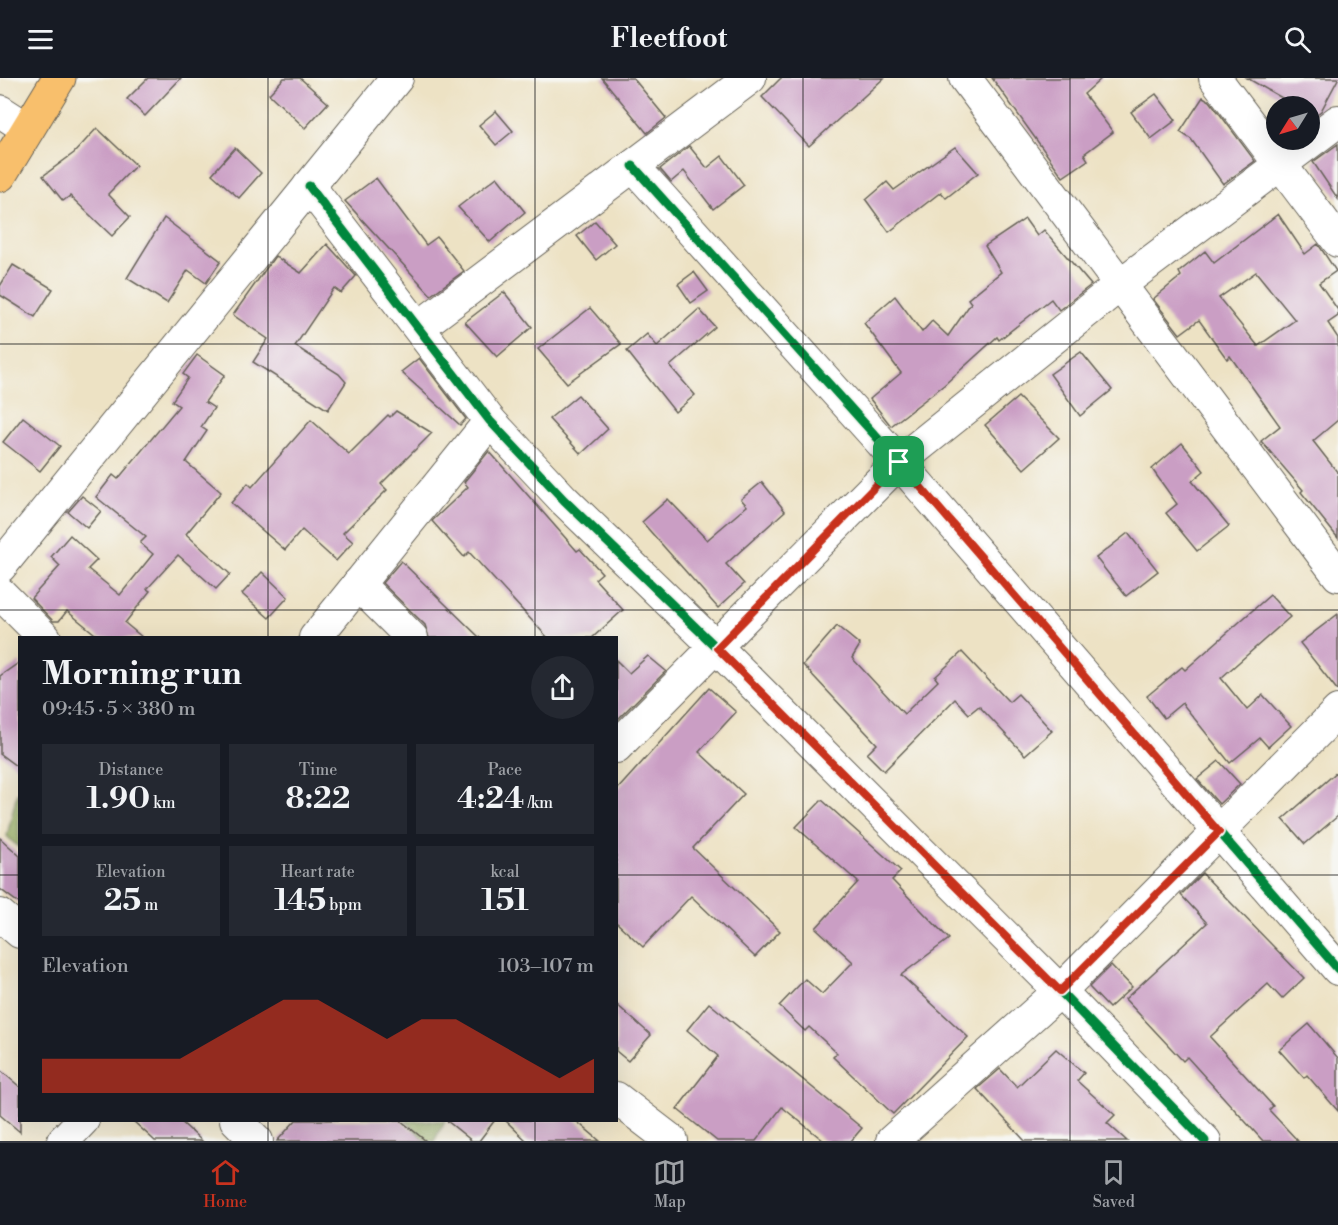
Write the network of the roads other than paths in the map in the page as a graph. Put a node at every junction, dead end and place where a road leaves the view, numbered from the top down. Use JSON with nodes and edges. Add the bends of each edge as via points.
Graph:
{"nodes":[{"id":1,"x":59,"y":78,"type":"edge"},
{"id":2,"x":397,"y":78,"type":"edge"},
{"id":3,"x":965,"y":78,"type":"edge"},
{"id":4,"x":1215,"y":78,"type":"edge"},
{"id":5,"x":743,"y":80,"type":"edge"},
{"id":6,"x":0,"y":111,"type":"edge"},
{"id":7,"x":1338,"y":121,"type":"edge"},
{"id":8,"x":28,"y":129,"type":"junction"},
{"id":9,"x":633,"y":166,"type":"junction"},
{"id":10,"x":1280,"y":166,"type":"junction"},
{"id":11,"x":0,"y":175,"type":"edge"},
{"id":12,"x":309,"y":186,"type":"junction"},
{"id":13,"x":1338,"y":241,"type":"edge"},
{"id":14,"x":1121,"y":284,"type":"junction"},
{"id":15,"x":418,"y":327,"type":"junction"},
{"id":16,"x":490,"y":421,"type":"junction"},
{"id":17,"x":899,"y":462,"type":"junction"},
{"id":18,"x":0,"y":567,"type":"edge"},
{"id":19,"x":1338,"y":575,"type":"edge"},
{"id":20,"x":358,"y":584,"type":"junction"},
{"id":21,"x":0,"y":593,"type":"edge"},
{"id":22,"x":43,"y":636,"type":"edge"},
{"id":23,"x":317,"y":636,"type":"edge"},
{"id":24,"x":410,"y":636,"type":"edge"},
{"id":25,"x":717,"y":648,"type":"junction"},
{"id":26,"x":1338,"y":711,"type":"edge"},
{"id":27,"x":618,"y":745,"type":"edge"},
{"id":28,"x":1219,"y":832,"type":"junction"},
{"id":29,"x":0,"y":915,"type":"edge"},
{"id":30,"x":18,"y":930,"type":"edge"},
{"id":31,"x":1338,"y":969,"type":"edge"},
{"id":32,"x":1060,"y":991,"type":"junction"},
{"id":33,"x":618,"y":1100,"type":"edge"},
{"id":34,"x":81,"y":1122,"type":"edge"},
{"id":35,"x":63,"y":1141,"type":"edge"},
{"id":36,"x":672,"y":1141,"type":"edge"},
{"id":37,"x":892,"y":1141,"type":"edge"},
{"id":38,"x":1205,"y":1141,"type":"edge"}],
"edges":[{"from":1,"to":8,"type":"main road"},
{"from":2,"to":12,"type":"street"},
{"from":3,"to":14,"type":"street"},
{"from":4,"to":10,"type":"street"},
{"from":5,"to":9,"type":"street"},
{"from":6,"to":8,"type":"street"},
{"from":7,"to":10,"type":"street"},
{"from":8,"to":11,"type":"main road"},
{"from":9,"to":15,"type":"street"},
{"from":9,"to":17,"type":"street"},
{"from":10,"to":13,"type":"street"},
{"from":10,"to":14,"type":"street"},
{"from":12,"to":15,"type":"street"},
{"from":12,"to":18,"type":"street"},
{"from":14,"to":17,"type":"street"},
{"from":14,"to":19,"type":"street"},
{"from":15,"to":16,"type":"street"},
{"from":16,"to":20,"type":"street"},
{"from":16,"to":25,"type":"street","via":[[564,500]]},
{"from":17,"to":25,"type":"street"},
{"from":17,"to":28,"type":"street"},
{"from":20,"to":23,"type":"street"},
{"from":20,"to":24,"type":"street"},
{"from":21,"to":22,"type":"street"},
{"from":25,"to":27,"type":"street"},
{"from":25,"to":32,"type":"street"},
{"from":26,"to":28,"type":"street"},
{"from":28,"to":31,"type":"street"},
{"from":28,"to":32,"type":"street"},
{"from":29,"to":30,"type":"street"},
{"from":32,"to":37,"type":"street"},
{"from":32,"to":38,"type":"street"},
{"from":33,"to":36,"type":"street"},
{"from":34,"to":35,"type":"street"}]}
